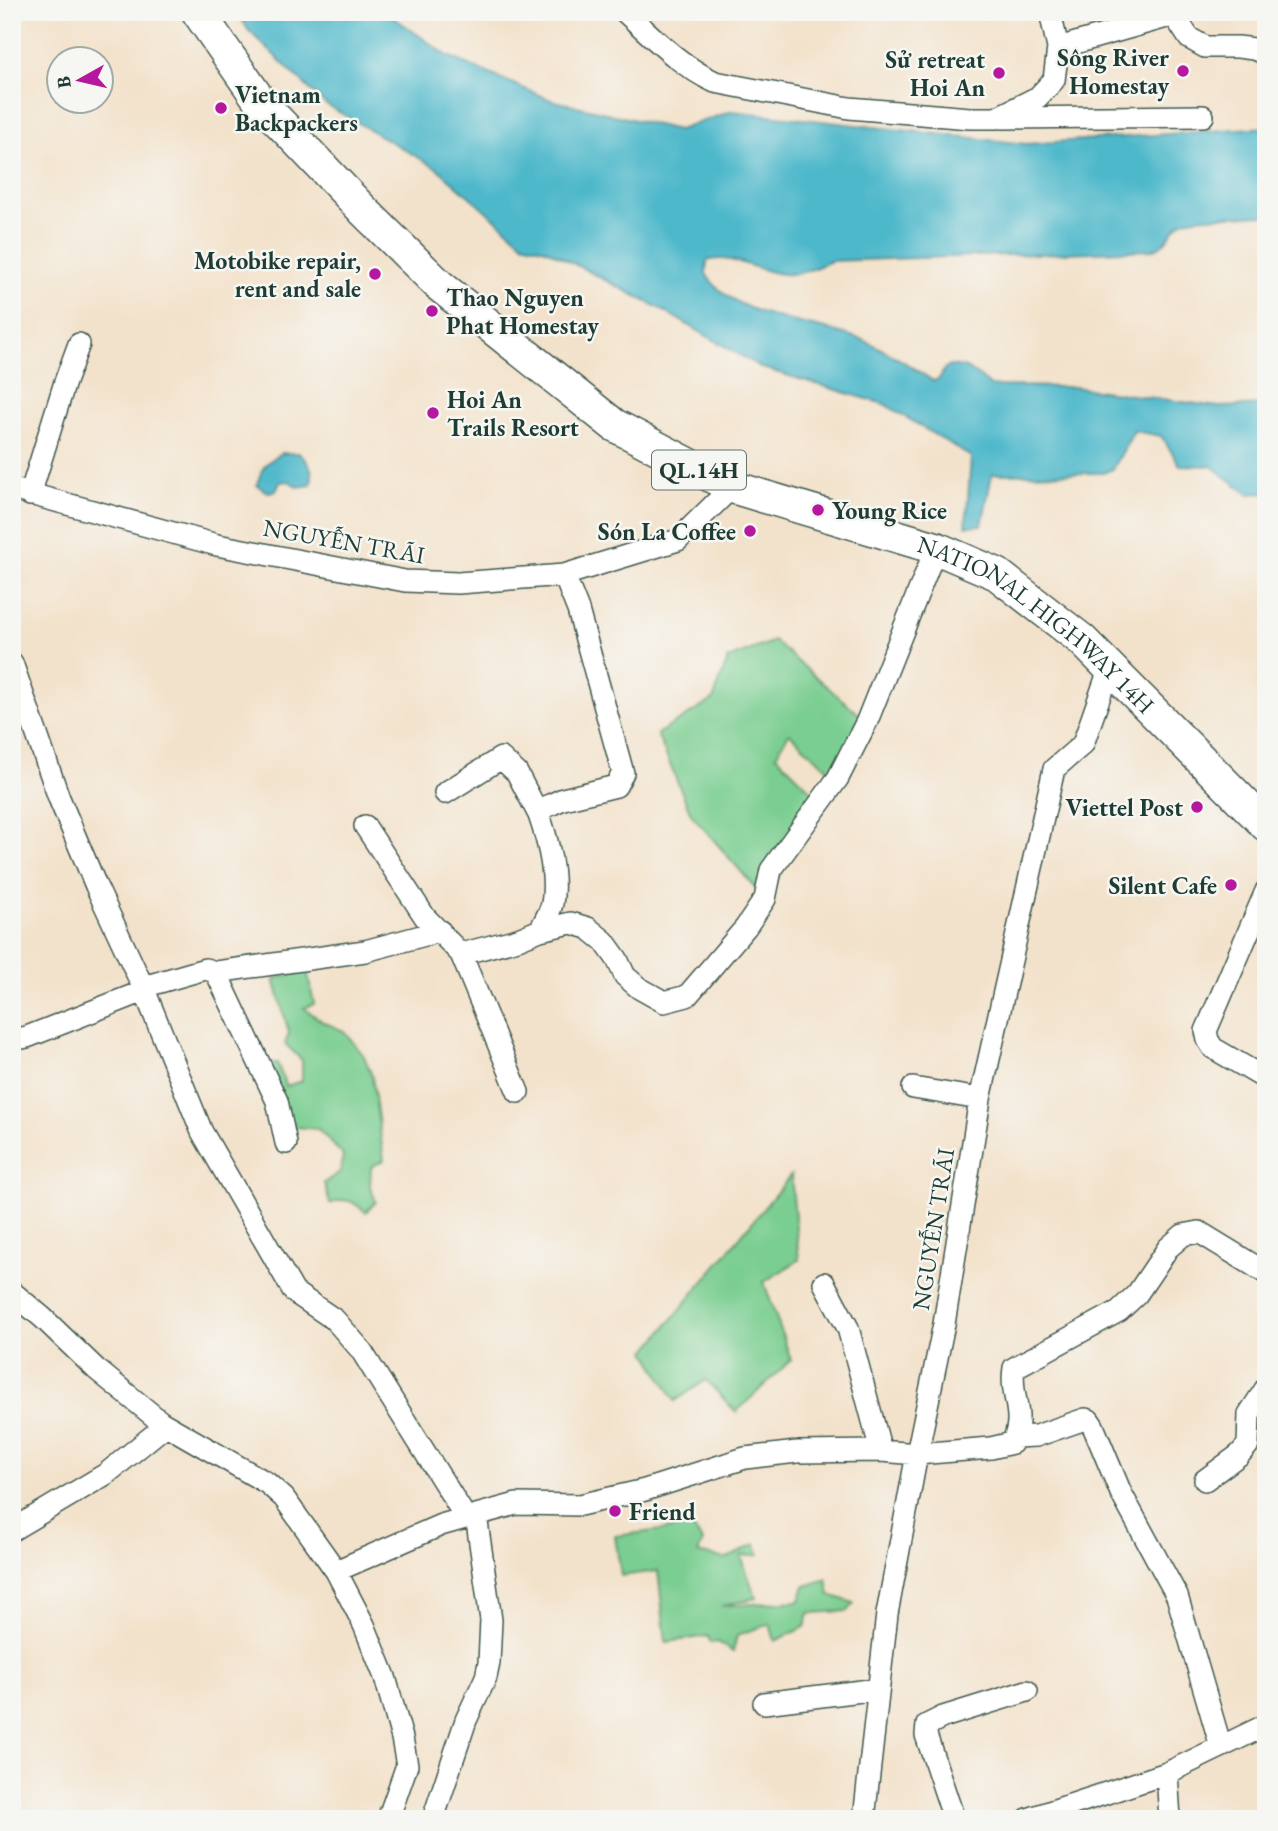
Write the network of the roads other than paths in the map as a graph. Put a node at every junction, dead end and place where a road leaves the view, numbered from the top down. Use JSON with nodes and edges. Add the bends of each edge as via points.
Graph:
{"nodes":[{"id":1,"x":198,"y":12,"type":"edge"},
{"id":2,"x":625,"y":12,"type":"edge"},
{"id":3,"x":1050,"y":12,"type":"edge"},
{"id":4,"x":1173,"y":13,"type":"edge"},
{"id":5,"x":1058,"y":48,"type":"junction"},
{"id":6,"x":1266,"y":54,"type":"edge"},
{"id":7,"x":1203,"y":116,"type":"dead end"},
{"id":8,"x":996,"y":118,"type":"junction"},
{"id":9,"x":79,"y":344,"type":"dead end"},
{"id":10,"x":732,"y":487,"type":"junction"},
{"id":11,"x":21,"y":492,"type":"edge"},
{"id":12,"x":936,"y":548,"type":"junction"},
{"id":13,"x":564,"y":575,"type":"junction"},
{"id":14,"x":12,"y":663,"type":"edge"},
{"id":15,"x":1110,"y":667,"type":"junction"},
{"id":16,"x":22,"y":719,"type":"edge"},
{"id":17,"x":445,"y":793,"type":"dead end"},
{"id":18,"x":539,"y":815,"type":"junction"},
{"id":19,"x":1266,"y":825,"type":"edge"},
{"id":20,"x":365,"y":826,"type":"dead end"},
{"id":21,"x":1266,"y":891,"type":"edge"},
{"id":22,"x":540,"y":929,"type":"junction"},
{"id":23,"x":440,"y":931,"type":"junction"},
{"id":24,"x":461,"y":954,"type":"junction"},
{"id":25,"x":216,"y":972,"type":"junction"},
{"id":26,"x":143,"y":989,"type":"junction"},
{"id":27,"x":12,"y":1040,"type":"edge"},
{"id":28,"x":1266,"y":1079,"type":"edge"},
{"id":29,"x":914,"y":1088,"type":"dead end"},
{"id":30,"x":518,"y":1092,"type":"dead end"},
{"id":31,"x":980,"y":1099,"type":"junction"},
{"id":32,"x":286,"y":1143,"type":"dead end"},
{"id":33,"x":1266,"y":1273,"type":"edge"},
{"id":34,"x":824,"y":1283,"type":"dead end"},
{"id":35,"x":12,"y":1292,"type":"edge"},
{"id":36,"x":1266,"y":1388,"type":"edge"},
{"id":37,"x":166,"y":1425,"type":"junction"},
{"id":38,"x":1015,"y":1437,"type":"junction"},
{"id":39,"x":881,"y":1451,"type":"junction"},
{"id":40,"x":917,"y":1454,"type":"junction"},
{"id":41,"x":1205,"y":1480,"type":"dead end"},
{"id":42,"x":471,"y":1516,"type":"junction"},
{"id":43,"x":12,"y":1530,"type":"edge"},
{"id":44,"x":336,"y":1571,"type":"junction"},
{"id":45,"x":878,"y":1689,"type":"junction"},
{"id":46,"x":1027,"y":1691,"type":"dead end"},
{"id":47,"x":764,"y":1703,"type":"dead end"},
{"id":48,"x":1266,"y":1726,"type":"edge"},
{"id":49,"x":1221,"y":1747,"type":"junction"},
{"id":50,"x":1167,"y":1773,"type":"junction"},
{"id":51,"x":388,"y":1819,"type":"edge"},
{"id":52,"x":433,"y":1819,"type":"edge"},
{"id":53,"x":864,"y":1819,"type":"edge"},
{"id":54,"x":954,"y":1819,"type":"edge"},
{"id":55,"x":1028,"y":1819,"type":"edge"},
{"id":56,"x":1170,"y":1819,"type":"edge"}],
"edges":[{"from":1,"to":10,"type":"main road","name":"NATIONAL HIGHWAY 14H","number":"QL.14H","via":[[262,104],[440,286],[614,425]]},
{"from":2,"to":8,"type":"street","via":[[677,58],[715,82],[849,108]]},
{"from":3,"to":5,"type":"street"},
{"from":4,"to":5,"type":"street"},
{"from":4,"to":6,"type":"street","via":[[1189,38],[1205,47],[1238,47]]},
{"from":5,"to":8,"type":"street","via":[[1054,80],[1038,97]]},
{"from":7,"to":8,"type":"street"},
{"from":9,"to":11,"type":"street"},
{"from":10,"to":12,"type":"main road","name":"NATIONAL HIGHWAY 14H","number":"QL.14H"},
{"from":10,"to":13,"type":"street","name":"NGUYỄN TRÃI","via":[[678,540]]},
{"from":11,"to":13,"type":"street","name":"NGUYỄN TRÃI","via":[[217,545],[405,581],[458,583]]},
{"from":12,"to":15,"type":"main road","name":"NATIONAL HIGHWAY 14H","number":"QL.14H","via":[[997,574]]},
{"from":12,"to":22,"type":"street","via":[[867,721],[838,778],[771,870],[765,899],[746,927],[688,996],[664,1002],[639,988],[625,976],[604,940],[588,928],[571,923]]},
{"from":13,"to":18,"type":"street","via":[[623,773],[616,786],[563,799],[541,809]]},
{"from":14,"to":16,"type":"street"},
{"from":15,"to":19,"type":"main road","name":"NATIONAL HIGHWAY 14H","number":"QL.14H"},
{"from":15,"to":31,"type":"street","name":"NGUYỄN TRÃI","via":[[1083,744],[1054,769]]},
{"from":16,"to":26,"type":"street"},
{"from":17,"to":18,"type":"street","via":[[501,758],[517,773]]},
{"from":18,"to":22,"type":"street","via":[[553,883],[552,906]]},
{"from":20,"to":23,"type":"street","via":[[425,917]]},
{"from":21,"to":28,"type":"street","via":[[1206,1031],[1213,1048]]},
{"from":22,"to":24,"type":"street"},
{"from":23,"to":24,"type":"street"},
{"from":23,"to":25,"type":"street","via":[[365,951]]},
{"from":24,"to":30,"type":"street"},
{"from":25,"to":26,"type":"street","via":[[205,969]]},
{"from":25,"to":32,"type":"street","via":[[277,1101]]},
{"from":26,"to":27,"type":"street"},
{"from":26,"to":42,"type":"street","via":[[202,1132],[295,1292],[335,1320],[361,1350]]},
{"from":29,"to":31,"type":"street"},
{"from":31,"to":40,"type":"street","name":"NGUYỄN TRÃI","via":[[944,1324]]},
{"from":33,"to":38,"type":"street","via":[[1199,1233],[1182,1235],[1138,1294],[1119,1311],[1014,1368],[1019,1429]]},
{"from":34,"to":39,"type":"street","via":[[848,1328]]},
{"from":35,"to":37,"type":"street"},
{"from":36,"to":41,"type":"street","via":[[1250,1414],[1248,1445]]},
{"from":37,"to":43,"type":"street","via":[[106,1474]]},
{"from":37,"to":44,"type":"street","via":[[267,1483],[284,1498]]},
{"from":38,"to":40,"type":"street","via":[[1012,1443],[991,1447]]},
{"from":38,"to":49,"type":"street","via":[[1036,1436],[1085,1419],[1093,1426],[1121,1493],[1177,1596]]},
{"from":39,"to":40,"type":"street"},
{"from":39,"to":42,"type":"street","via":[[745,1458],[580,1505],[516,1504]]},
{"from":40,"to":45,"type":"street","name":"NGUYỄN TRÃI"},
{"from":42,"to":44,"type":"street"},
{"from":42,"to":52,"type":"street","via":[[491,1620],[489,1663]]},
{"from":44,"to":51,"type":"street","via":[[385,1676],[407,1765]]},
{"from":45,"to":47,"type":"street"},
{"from":45,"to":53,"type":"street","name":"NGUYỄN TRÃI"},
{"from":46,"to":54,"type":"street","via":[[927,1725],[926,1735]]},
{"from":48,"to":49,"type":"street"},
{"from":49,"to":50,"type":"street"},
{"from":50,"to":55,"type":"street"},
{"from":50,"to":56,"type":"street"}]}
